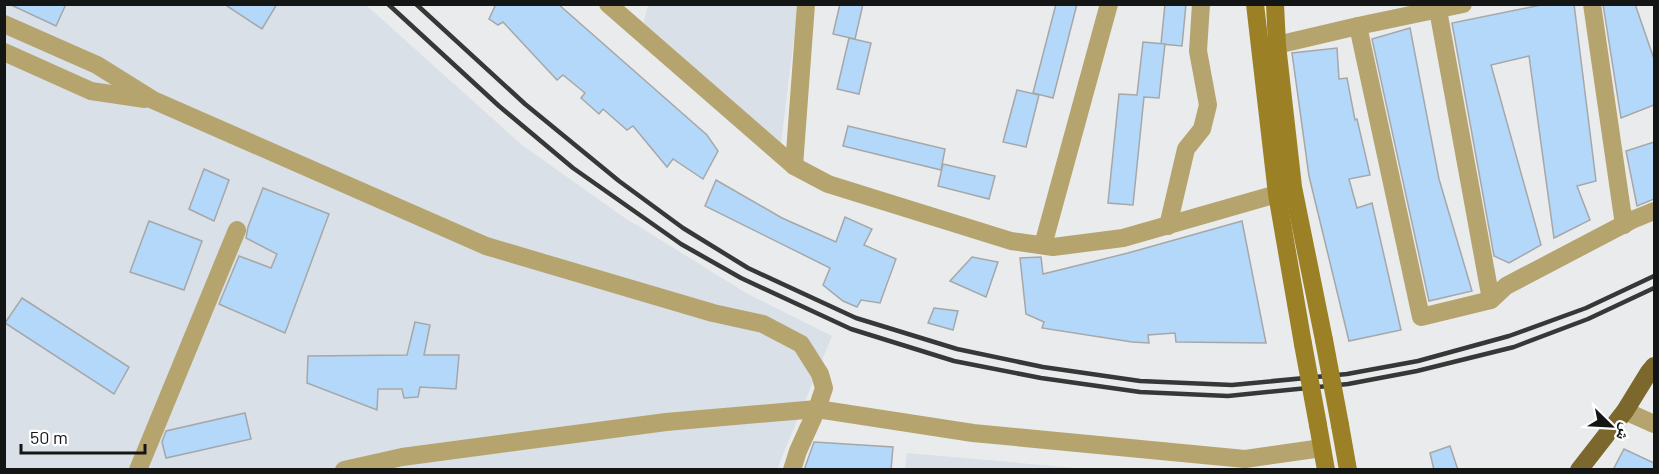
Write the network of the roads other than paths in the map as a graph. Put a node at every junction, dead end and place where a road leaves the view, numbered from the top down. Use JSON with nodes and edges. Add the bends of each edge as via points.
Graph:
{"nodes":[{"id":1,"x":608,"y":4,"type":"edge"},
{"id":2,"x":806,"y":4,"type":"edge"},
{"id":3,"x":1109,"y":4,"type":"edge"},
{"id":4,"x":1202,"y":4,"type":"edge"},
{"id":5,"x":1255,"y":4,"type":"edge"},
{"id":6,"x":1275,"y":4,"type":"edge"},
{"id":7,"x":1463,"y":4,"type":"edge"},
{"id":8,"x":1592,"y":4,"type":"edge"},
{"id":9,"x":1438,"y":10,"type":"junction"},
{"id":10,"x":628,"y":13,"type":"edge"},
{"id":11,"x":4,"y":24,"type":"edge"},
{"id":12,"x":1358,"y":26,"type":"junction"},
{"id":13,"x":1277,"y":45,"type":"junction"},
{"id":14,"x":4,"y":52,"type":"edge"},
{"id":15,"x":153,"y":100,"type":"junction"},
{"id":16,"x":794,"y":166,"type":"junction"},
{"id":17,"x":1285,"y":191,"type":"junction"},
{"id":18,"x":1654,"y":211,"type":"edge"},
{"id":19,"x":1624,"y":225,"type":"junction"},
{"id":20,"x":1168,"y":226,"type":"junction"},
{"id":21,"x":237,"y":230,"type":"dead end"},
{"id":22,"x":1043,"y":245,"type":"junction"},
{"id":23,"x":1491,"y":300,"type":"junction"},
{"id":24,"x":1654,"y":366,"type":"edge"},
{"id":25,"x":817,"y":409,"type":"junction"},
{"id":26,"x":1625,"y":411,"type":"junction"},
{"id":27,"x":1654,"y":424,"type":"edge"},
{"id":28,"x":1322,"y":448,"type":"junction"},
{"id":29,"x":138,"y":470,"type":"edge"},
{"id":30,"x":344,"y":470,"type":"edge"},
{"id":31,"x":792,"y":470,"type":"edge"},
{"id":32,"x":1326,"y":470,"type":"edge"},
{"id":33,"x":1348,"y":470,"type":"edge"},
{"id":34,"x":1579,"y":470,"type":"edge"}],
"edges":[{"from":1,"to":10,"type":"street"},
{"from":2,"to":16,"type":"street"},
{"from":3,"to":22,"type":"street"},
{"from":4,"to":20,"type":"street","via":[[1198,51],[1208,105],[1202,129],[1186,149]]},
{"from":5,"to":17,"type":"main road"},
{"from":6,"to":13,"type":"main road"},
{"from":7,"to":9,"type":"street"},
{"from":8,"to":19,"type":"street"},
{"from":9,"to":12,"type":"street"},
{"from":9,"to":23,"type":"street"},
{"from":10,"to":16,"type":"street"},
{"from":11,"to":15,"type":"street","via":[[97,64]]},
{"from":12,"to":13,"type":"street"},
{"from":12,"to":23,"type":"street","via":[[1421,317]]},
{"from":13,"to":17,"type":"main road"},
{"from":14,"to":15,"type":"street","via":[[91,91]]},
{"from":15,"to":25,"type":"street","via":[[486,246],[763,324],[801,344],[824,388]]},
{"from":16,"to":22,"type":"street","via":[[828,184],[1011,241]]},
{"from":17,"to":20,"type":"street"},
{"from":17,"to":28,"type":"main road","bridge":true,"via":[[1303,344]]},
{"from":17,"to":33,"type":"main road","bridge":true,"via":[[1324,340]]},
{"from":18,"to":19,"type":"street"},
{"from":19,"to":23,"type":"street","via":[[1506,286]]},
{"from":20,"to":22,"type":"street","via":[[1123,238]]},
{"from":21,"to":29,"type":"street"},
{"from":24,"to":26,"type":"main road"},
{"from":25,"to":28,"type":"street","via":[[973,433],[1245,459]]},
{"from":25,"to":30,"type":"street","via":[[666,422],[402,457]]},
{"from":25,"to":31,"type":"street"},
{"from":26,"to":27,"type":"street"},
{"from":26,"to":34,"type":"main road"},
{"from":28,"to":32,"type":"main road"}]}
